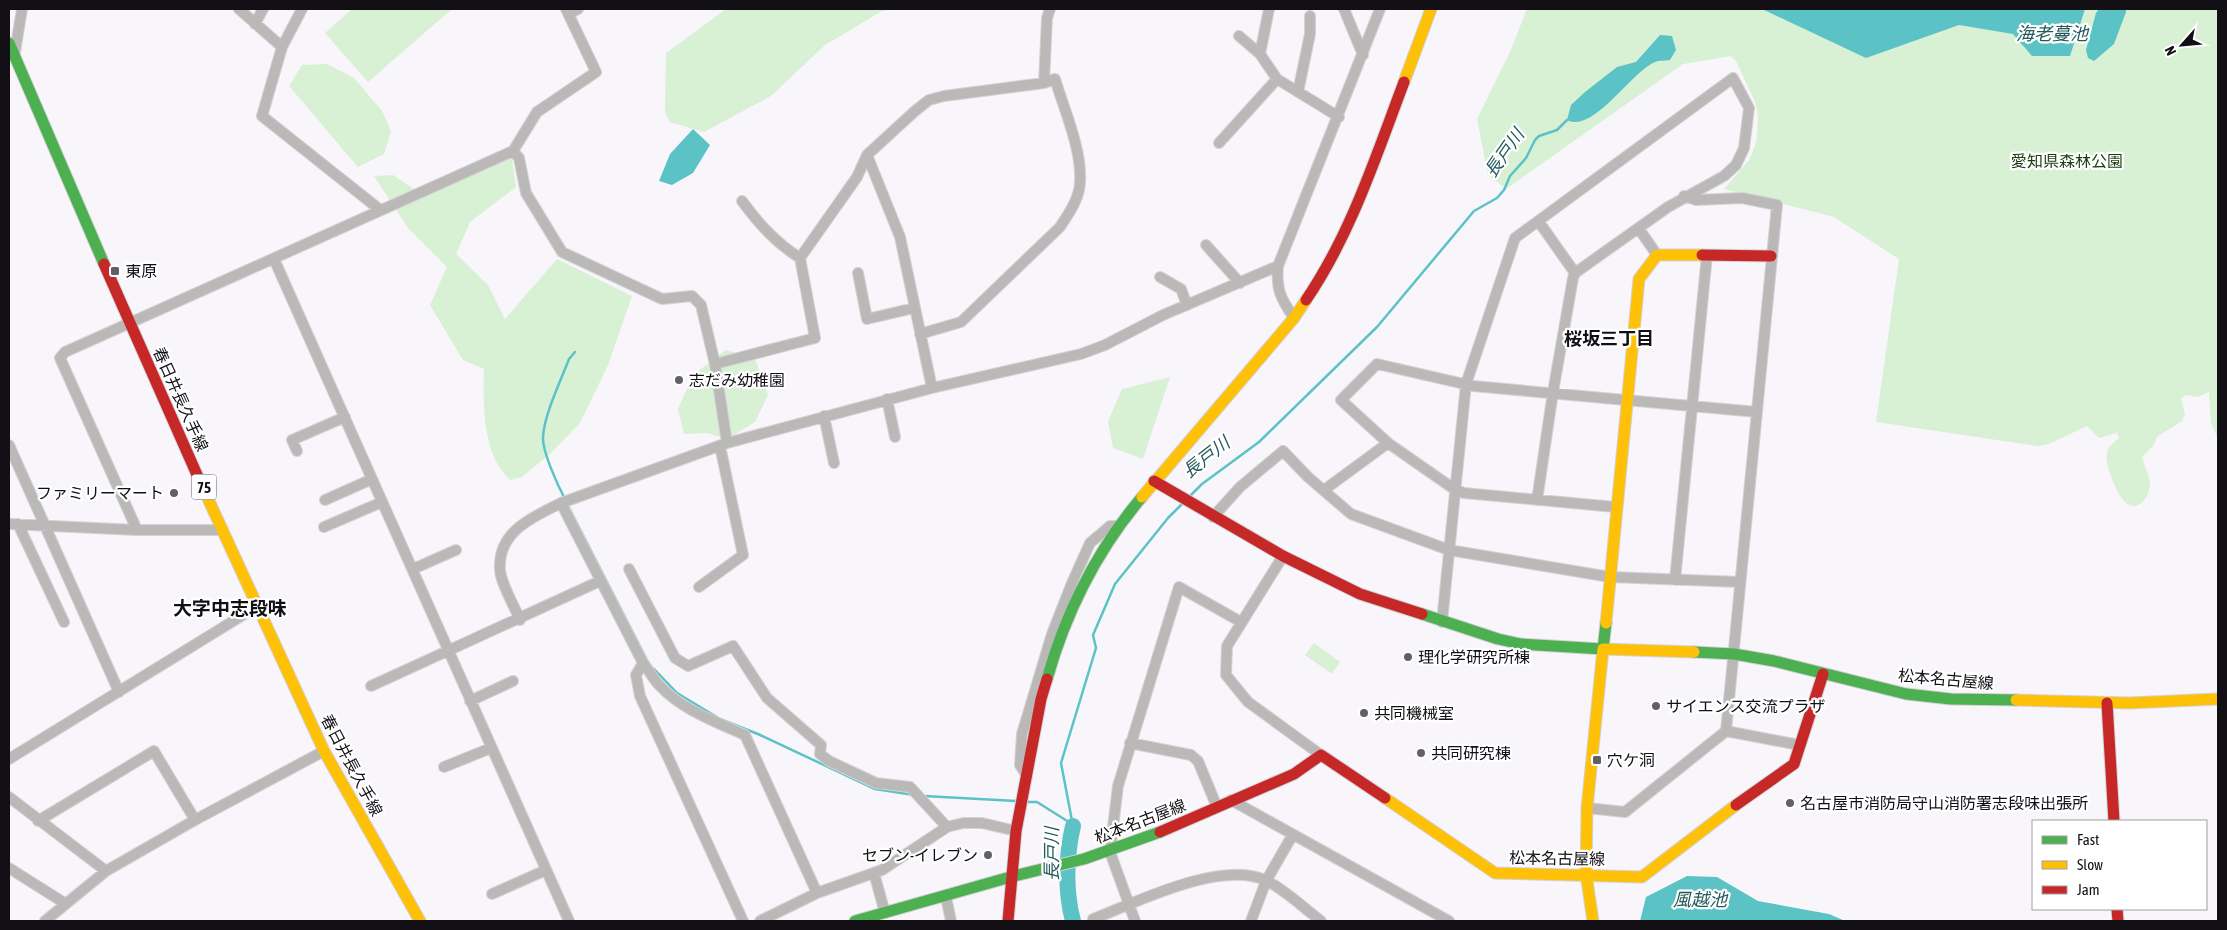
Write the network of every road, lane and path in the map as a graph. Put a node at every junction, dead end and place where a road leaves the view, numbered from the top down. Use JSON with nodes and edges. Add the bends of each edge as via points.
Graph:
{"nodes":[{"id":1,"x":22,"y":9,"type":"edge"},
{"id":2,"x":238,"y":9,"type":"edge"},
{"id":3,"x":263,"y":9,"type":"edge"},
{"id":4,"x":302,"y":9,"type":"edge"},
{"id":5,"x":1050,"y":9,"type":"edge"},
{"id":6,"x":1269,"y":9,"type":"edge"},
{"id":7,"x":1344,"y":9,"type":"edge"},
{"id":8,"x":1380,"y":9,"type":"edge"},
{"id":9,"x":1431,"y":9,"type":"edge"},
{"id":10,"x":571,"y":10,"type":"edge"},
{"id":11,"x":1310,"y":16,"type":"dead end"},
{"id":12,"x":255,"y":24,"type":"junction"},
{"id":13,"x":1238,"y":36,"type":"dead end"},
{"id":14,"x":9,"y":43,"type":"edge"},
{"id":15,"x":282,"y":47,"type":"junction"},
{"id":16,"x":1260,"y":54,"type":"junction"},
{"id":17,"x":14,"y":55,"type":"junction"},
{"id":18,"x":1363,"y":55,"type":"junction"},
{"id":19,"x":1278,"y":79,"type":"junction"},
{"id":20,"x":1044,"y":83,"type":"junction"},
{"id":21,"x":1298,"y":92,"type":"junction"},
{"id":22,"x":1338,"y":117,"type":"junction"},
{"id":23,"x":1219,"y":143,"type":"dead end"},
{"id":24,"x":513,"y":151,"type":"junction"},
{"id":25,"x":867,"y":155,"type":"junction"},
{"id":26,"x":1684,"y":196,"type":"junction"},
{"id":27,"x":742,"y":201,"type":"dead end"},
{"id":28,"x":379,"y":209,"type":"junction"},
{"id":29,"x":1539,"y":222,"type":"junction"},
{"id":30,"x":1639,"y":229,"type":"junction"},
{"id":31,"x":1206,"y":245,"type":"dead end"},
{"id":32,"x":1657,"y":255,"type":"junction"},
{"id":33,"x":1707,"y":255,"type":"junction"},
{"id":34,"x":1771,"y":256,"type":"junction"},
{"id":35,"x":274,"y":258,"type":"junction"},
{"id":36,"x":800,"y":258,"type":"junction"},
{"id":37,"x":1278,"y":266,"type":"junction"},
{"id":38,"x":858,"y":273,"type":"dead end"},
{"id":39,"x":1575,"y":273,"type":"junction"},
{"id":40,"x":1160,"y":277,"type":"dead end"},
{"id":41,"x":1240,"y":283,"type":"junction"},
{"id":42,"x":1187,"y":305,"type":"junction"},
{"id":43,"x":914,"y":308,"type":"junction"},
{"id":44,"x":1294,"y":318,"type":"junction"},
{"id":45,"x":129,"y":323,"type":"junction"},
{"id":46,"x":920,"y":334,"type":"junction"},
{"id":47,"x":715,"y":364,"type":"junction"},
{"id":48,"x":1466,"y":384,"type":"junction"},
{"id":49,"x":932,"y":388,"type":"junction"},
{"id":50,"x":1552,"y":392,"type":"junction"},
{"id":51,"x":887,"y":399,"type":"junction"},
{"id":52,"x":1627,"y":400,"type":"junction"},
{"id":53,"x":1692,"y":407,"type":"junction"},
{"id":54,"x":1757,"y":412,"type":"junction"},
{"id":55,"x":824,"y":416,"type":"junction"},
{"id":56,"x":345,"y":417,"type":"junction"},
{"id":57,"x":894,"y":437,"type":"dead end"},
{"id":58,"x":1388,"y":443,"type":"junction"},
{"id":59,"x":9,"y":445,"type":"edge"},
{"id":60,"x":723,"y":445,"type":"junction"},
{"id":61,"x":297,"y":451,"type":"dead end"},
{"id":62,"x":834,"y":463,"type":"dead end"},
{"id":63,"x":372,"y":479,"type":"junction"},
{"id":64,"x":1154,"y":481,"type":"junction"},
{"id":65,"x":1324,"y":490,"type":"junction"},
{"id":66,"x":1454,"y":490,"type":"junction"},
{"id":67,"x":325,"y":500,"type":"dead end"},
{"id":68,"x":1537,"y":500,"type":"junction"},
{"id":69,"x":566,"y":501,"type":"junction"},
{"id":70,"x":382,"y":502,"type":"junction"},
{"id":71,"x":1615,"y":507,"type":"junction"},
{"id":72,"x":1213,"y":517,"type":"junction"},
{"id":73,"x":13,"y":524,"type":"edge"},
{"id":74,"x":44,"y":525,"type":"junction"},
{"id":75,"x":324,"y":527,"type":"dead end"},
{"id":76,"x":137,"y":530,"type":"junction"},
{"id":77,"x":223,"y":530,"type":"junction"},
{"id":78,"x":456,"y":550,"type":"dead end"},
{"id":79,"x":1449,"y":550,"type":"junction"},
{"id":80,"x":1283,"y":556,"type":"junction"},
{"id":81,"x":413,"y":569,"type":"junction"},
{"id":82,"x":629,"y":569,"type":"dead end"},
{"id":83,"x":1610,"y":577,"type":"junction"},
{"id":84,"x":1675,"y":580,"type":"junction"},
{"id":85,"x":600,"y":581,"type":"junction"},
{"id":86,"x":1740,"y":582,"type":"junction"},
{"id":87,"x":699,"y":587,"type":"dead end"},
{"id":88,"x":256,"y":607,"type":"junction"},
{"id":89,"x":520,"y":620,"type":"junction"},
{"id":90,"x":64,"y":622,"type":"dead end"},
{"id":91,"x":1241,"y":622,"type":"junction"},
{"id":92,"x":1442,"y":622,"type":"junction"},
{"id":93,"x":1603,"y":649,"type":"junction"},
{"id":94,"x":448,"y":651,"type":"junction"},
{"id":95,"x":1734,"y":654,"type":"junction"},
{"id":96,"x":643,"y":663,"type":"junction"},
{"id":97,"x":1823,"y":674,"type":"junction"},
{"id":98,"x":513,"y":681,"type":"dead end"},
{"id":99,"x":371,"y":686,"type":"dead end"},
{"id":100,"x":119,"y":692,"type":"junction"},
{"id":101,"x":2218,"y":699,"type":"edge"},
{"id":102,"x":470,"y":701,"type":"junction"},
{"id":103,"x":2106,"y":703,"type":"junction"},
{"id":104,"x":1726,"y":731,"type":"junction"},
{"id":105,"x":1130,"y":743,"type":"junction"},
{"id":106,"x":1799,"y":745,"type":"junction"},
{"id":107,"x":491,"y":748,"type":"junction"},
{"id":108,"x":324,"y":751,"type":"junction"},
{"id":109,"x":1321,"y":755,"type":"junction"},
{"id":110,"x":9,"y":759,"type":"edge"},
{"id":111,"x":444,"y":768,"type":"dead end"},
{"id":112,"x":9,"y":797,"type":"edge"},
{"id":113,"x":1231,"y":800,"type":"junction"},
{"id":114,"x":1217,"y":806,"type":"junction"},
{"id":115,"x":1587,"y":808,"type":"junction"},
{"id":116,"x":195,"y":820,"type":"junction"},
{"id":117,"x":2114,"y":820,"type":"edge"},
{"id":118,"x":38,"y":821,"type":"junction"},
{"id":119,"x":947,"y":826,"type":"junction"},
{"id":120,"x":1016,"y":832,"type":"junction"},
{"id":121,"x":1292,"y":836,"type":"junction"},
{"id":122,"x":1110,"y":852,"type":"junction"},
{"id":123,"x":9,"y":868,"type":"edge"},
{"id":124,"x":546,"y":870,"type":"junction"},
{"id":125,"x":106,"y":871,"type":"junction"},
{"id":126,"x":874,"y":874,"type":"junction"},
{"id":127,"x":1586,"y":874,"type":"junction"},
{"id":128,"x":1014,"y":876,"type":"junction"},
{"id":129,"x":1266,"y":881,"type":"junction"},
{"id":130,"x":817,"y":893,"type":"junction"},
{"id":131,"x":492,"y":894,"type":"dead end"},
{"id":132,"x":946,"y":897,"type":"junction"},
{"id":133,"x":66,"y":904,"type":"junction"},
{"id":134,"x":1129,"y":905,"type":"junction"},
{"id":135,"x":885,"y":913,"type":"junction"},
{"id":136,"x":45,"y":921,"type":"edge"},
{"id":137,"x":420,"y":921,"type":"edge"},
{"id":138,"x":569,"y":921,"type":"edge"},
{"id":139,"x":743,"y":921,"type":"edge"},
{"id":140,"x":760,"y":921,"type":"edge"},
{"id":141,"x":855,"y":921,"type":"edge"},
{"id":142,"x":952,"y":921,"type":"edge"},
{"id":143,"x":1008,"y":921,"type":"edge"},
{"id":144,"x":1093,"y":921,"type":"edge"},
{"id":145,"x":1135,"y":921,"type":"edge"},
{"id":146,"x":1251,"y":921,"type":"edge"},
{"id":147,"x":1321,"y":921,"type":"edge"},
{"id":148,"x":1450,"y":921,"type":"edge"},
{"id":149,"x":1593,"y":921,"type":"edge"}],
"edges":[{"from":1,"to":17,"type":"street"},
{"from":2,"to":12,"type":"street"},
{"from":3,"to":12,"type":"street"},
{"from":4,"to":15,"type":"street"},
{"from":5,"to":20,"type":"street"},
{"from":6,"to":16,"type":"street"},
{"from":7,"to":18,"type":"street"},
{"from":8,"to":18,"type":"street"},
{"from":9,"to":44,"type":"street","via":[[1366,183],[1330,266]]},
{"from":10,"to":24,"type":"street","via":[[596,72],[537,112]]},
{"from":11,"to":21,"type":"street","via":[[1310,34]]},
{"from":12,"to":15,"type":"street"},
{"from":13,"to":16,"type":"street"},
{"from":14,"to":17,"type":"street","name":"春日井長久手線","number":"75"},
{"from":15,"to":28,"type":"street","via":[[262,116]]},
{"from":16,"to":19,"type":"street"},
{"from":17,"to":45,"type":"street","name":"春日井長久手線","number":"75"},
{"from":18,"to":22,"type":"street"},
{"from":19,"to":21,"type":"street"},
{"from":19,"to":23,"type":"street"},
{"from":20,"to":25,"type":"street","via":[[929,100]]},
{"from":20,"to":46,"type":"street","via":[[1056,79],[1078,158],[1080,181],[1077,198],[1053,233],[961,322]]},
{"from":21,"to":22,"type":"street"},
{"from":22,"to":37,"type":"street"},
{"from":24,"to":28,"type":"street"},
{"from":24,"to":47,"type":"street","via":[[519,158],[526,193],[562,252],[662,299],[692,296],[698,299]]},
{"from":25,"to":36,"type":"street","via":[[857,177]]},
{"from":25,"to":43,"type":"street","via":[[900,236]]},
{"from":26,"to":29,"type":"street","via":[[1724,176],[1736,165],[1744,148],[1749,108],[1733,78]]},
{"from":26,"to":30,"type":"street"},
{"from":26,"to":34,"type":"street","via":[[1696,200],[1742,198],[1777,205]]},
{"from":27,"to":36,"type":"street","via":[[762,228]]},
{"from":28,"to":35,"type":"street"},
{"from":29,"to":39,"type":"street"},
{"from":29,"to":48,"type":"street","via":[[1515,238]]},
{"from":30,"to":32,"type":"street"},
{"from":30,"to":39,"type":"street"},
{"from":31,"to":41,"type":"street"},
{"from":32,"to":33,"type":"street"},
{"from":32,"to":52,"type":"street","via":[[1639,280]]},
{"from":33,"to":34,"type":"street"},
{"from":33,"to":53,"type":"street"},
{"from":34,"to":54,"type":"street"},
{"from":35,"to":45,"type":"street"},
{"from":35,"to":56,"type":"street"},
{"from":36,"to":47,"type":"street","via":[[815,338]]},
{"from":37,"to":41,"type":"street"},
{"from":37,"to":44,"type":"street","via":[[1276,283],[1282,301]]},
{"from":38,"to":43,"type":"street","via":[[867,320]]},
{"from":39,"to":50,"type":"street"},
{"from":40,"to":42,"type":"street","via":[[1181,289]]},
{"from":41,"to":42,"type":"street"},
{"from":42,"to":49,"type":"street","via":[[1081,354]]},
{"from":43,"to":46,"type":"street"},
{"from":44,"to":64,"type":"street"},
{"from":45,"to":76,"type":"street","via":[[65,352],[60,358]]},
{"from":45,"to":77,"type":"street","name":"春日井長久手線","number":"75"},
{"from":46,"to":49,"type":"street"},
{"from":47,"to":60,"type":"street"},
{"from":48,"to":50,"type":"street"},
{"from":48,"to":58,"type":"street","via":[[1374,365],[1341,400]]},
{"from":48,"to":66,"type":"street"},
{"from":49,"to":51,"type":"street"},
{"from":50,"to":52,"type":"street"},
{"from":50,"to":68,"type":"street"},
{"from":51,"to":55,"type":"street"},
{"from":51,"to":57,"type":"street"},
{"from":52,"to":53,"type":"street"},
{"from":52,"to":71,"type":"street"},
{"from":53,"to":54,"type":"street"},
{"from":53,"to":84,"type":"street"},
{"from":54,"to":86,"type":"street"},
{"from":55,"to":60,"type":"street"},
{"from":55,"to":62,"type":"street"},
{"from":56,"to":61,"type":"street","via":[[292,440]]},
{"from":56,"to":63,"type":"street"},
{"from":58,"to":65,"type":"street"},
{"from":58,"to":66,"type":"street"},
{"from":59,"to":74,"type":"street"},
{"from":60,"to":69,"type":"street"},
{"from":60,"to":87,"type":"street","via":[[743,555]]},
{"from":63,"to":67,"type":"street"},
{"from":63,"to":70,"type":"street"},
{"from":64,"to":72,"type":"street"},
{"from":64,"to":120,"type":"street","via":[[1118,526],[1074,603],[1058,641],[1041,699]]},
{"from":65,"to":72,"type":"street","via":[[1283,451],[1240,487]]},
{"from":65,"to":79,"type":"street","via":[[1351,514]]},
{"from":66,"to":68,"type":"street"},
{"from":66,"to":79,"type":"street"},
{"from":68,"to":71,"type":"street"},
{"from":69,"to":85,"type":"street"},
{"from":69,"to":89,"type":"street","via":[[522,523],[503,548],[500,570]]},
{"from":70,"to":75,"type":"street"},
{"from":70,"to":81,"type":"street"},
{"from":71,"to":83,"type":"street"},
{"from":72,"to":80,"type":"street"},
{"from":73,"to":74,"type":"street"},
{"from":73,"to":90,"type":"street"},
{"from":74,"to":76,"type":"street"},
{"from":74,"to":100,"type":"street"},
{"from":76,"to":77,"type":"street"},
{"from":77,"to":88,"type":"street","name":"春日井長久手線","number":"75"},
{"from":78,"to":81,"type":"street"},
{"from":79,"to":83,"type":"street"},
{"from":79,"to":92,"type":"street"},
{"from":80,"to":91,"type":"street"},
{"from":80,"to":92,"type":"street","via":[[1360,594]]},
{"from":81,"to":94,"type":"street"},
{"from":82,"to":119,"type":"street","via":[[675,658],[688,666],[733,646],[767,698],[821,745],[820,754],[876,783],[910,787]]},
{"from":83,"to":84,"type":"street"},
{"from":83,"to":93,"type":"street"},
{"from":84,"to":86,"type":"street"},
{"from":85,"to":89,"type":"street"},
{"from":85,"to":96,"type":"street"},
{"from":86,"to":95,"type":"street"},
{"from":88,"to":100,"type":"street"},
{"from":88,"to":108,"type":"street","name":"春日井長久手線","number":"75"},
{"from":89,"to":94,"type":"street"},
{"from":91,"to":105,"type":"street","via":[[1179,587]]},
{"from":91,"to":109,"type":"street","via":[[1227,646],[1226,676],[1248,702]]},
{"from":92,"to":93,"type":"street","via":[[1521,644]]},
{"from":93,"to":95,"type":"street"},
{"from":93,"to":115,"type":"street"},
{"from":94,"to":99,"type":"street"},
{"from":94,"to":102,"type":"street"},
{"from":95,"to":97,"type":"street"},
{"from":95,"to":104,"type":"street"},
{"from":96,"to":130,"type":"street","via":[[660,686],[678,700],[707,718],[745,735]]},
{"from":96,"to":139,"type":"street","via":[[636,675],[640,696]]},
{"from":97,"to":103,"type":"street","name":"松本名古屋線","via":[[1906,694],[1951,700]]},
{"from":97,"to":106,"type":"street","name":"松本名古屋線"},
{"from":98,"to":102,"type":"street"},
{"from":100,"to":110,"type":"street"},
{"from":101,"to":103,"type":"street","name":"松本名古屋線"},
{"from":102,"to":107,"type":"street"},
{"from":103,"to":117,"type":"street"},
{"from":104,"to":106,"type":"street"},
{"from":104,"to":115,"type":"street","via":[[1625,812]]},
{"from":105,"to":114,"type":"street","via":[[1191,755],[1198,761]]},
{"from":105,"to":122,"type":"street","via":[[1118,786]]},
{"from":106,"to":127,"type":"street","name":"松本名古屋線","via":[[1794,764],[1642,877]]},
{"from":107,"to":111,"type":"street"},
{"from":107,"to":124,"type":"street"},
{"from":108,"to":116,"type":"street"},
{"from":108,"to":137,"type":"street","name":"春日井長久手線","number":"75"},
{"from":109,"to":113,"type":"street","name":"松本名古屋線","via":[[1294,774]]},
{"from":109,"to":127,"type":"street","name":"松本名古屋線","via":[[1495,873]]},
{"from":112,"to":118,"type":"street"},
{"from":113,"to":114,"type":"street","name":"松本名古屋線"},
{"from":113,"to":121,"type":"street"},
{"from":114,"to":122,"type":"street","name":"松本名古屋線"},
{"from":115,"to":127,"type":"street"},
{"from":116,"to":118,"type":"street","via":[[154,751]]},
{"from":116,"to":125,"type":"street"},
{"from":118,"to":125,"type":"street"},
{"from":119,"to":120,"type":"street","via":[[982,823]]},
{"from":119,"to":126,"type":"street"},
{"from":120,"to":128,"type":"street"},
{"from":121,"to":129,"type":"street"},
{"from":121,"to":148,"type":"street"},
{"from":122,"to":128,"type":"street","name":"松本名古屋線"},
{"from":122,"to":134,"type":"street"},
{"from":123,"to":133,"type":"street"},
{"from":124,"to":131,"type":"street"},
{"from":124,"to":138,"type":"street"},
{"from":125,"to":133,"type":"street"},
{"from":126,"to":130,"type":"street"},
{"from":126,"to":135,"type":"street"},
{"from":127,"to":149,"type":"street"},
{"from":128,"to":132,"type":"street","name":"松本名古屋線"},
{"from":128,"to":143,"type":"street"},
{"from":129,"to":134,"type":"street","via":[[1246,874],[1191,881]]},
{"from":129,"to":146,"type":"street"},
{"from":129,"to":147,"type":"street"},
{"from":130,"to":140,"type":"street"},
{"from":132,"to":135,"type":"street","name":"松本名古屋線"},
{"from":132,"to":142,"type":"street"},
{"from":133,"to":136,"type":"street"},
{"from":134,"to":144,"type":"street"},
{"from":134,"to":145,"type":"street"},
{"from":135,"to":141,"type":"street","name":"松本名古屋線"}]}
